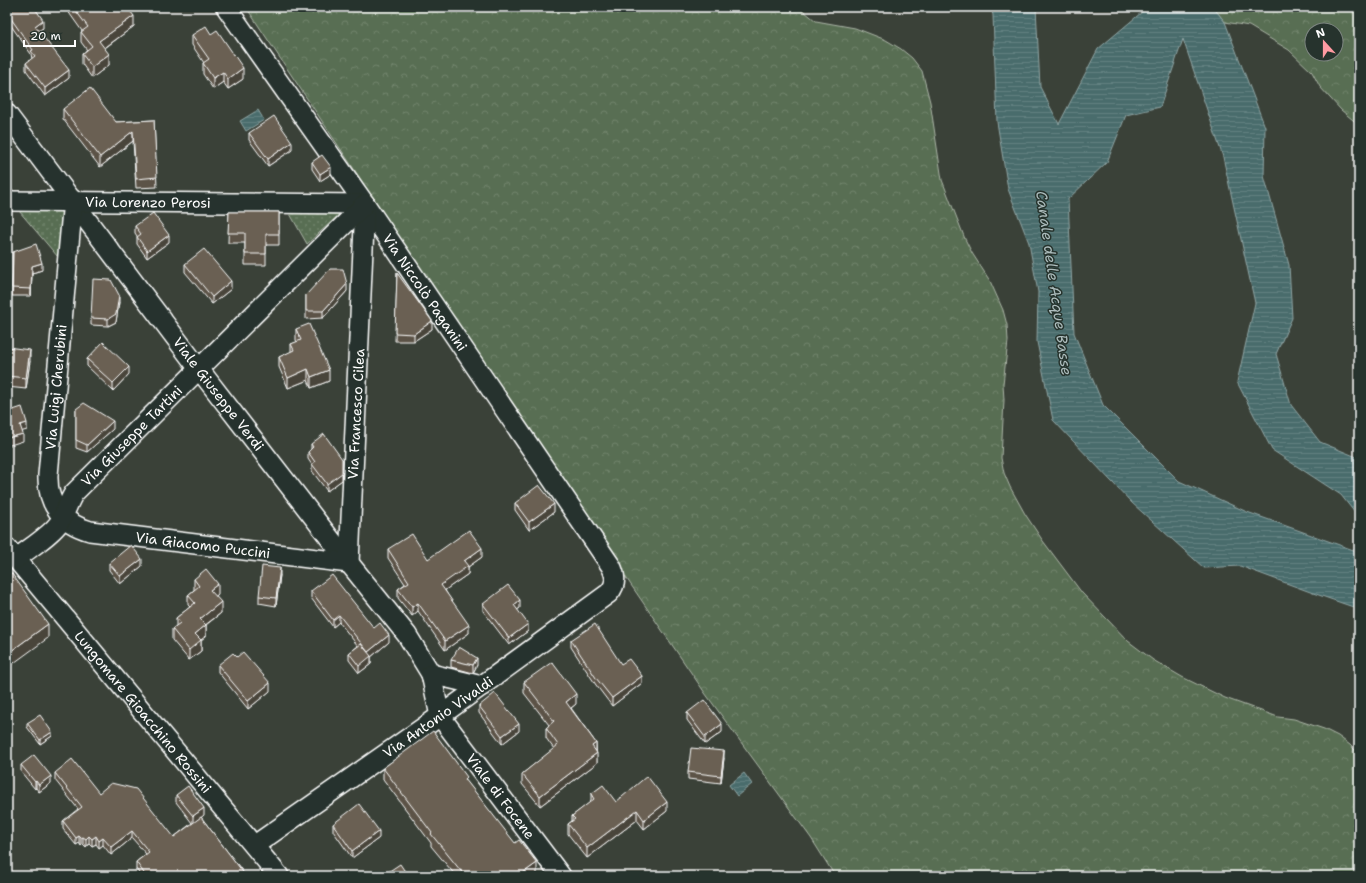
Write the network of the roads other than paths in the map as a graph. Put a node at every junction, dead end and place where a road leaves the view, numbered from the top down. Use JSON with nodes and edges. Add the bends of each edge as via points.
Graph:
{"nodes":[{"id":1,"x":226,"y":7,"type":"edge"},
{"id":2,"x":7,"y":114,"type":"edge"},
{"id":3,"x":73,"y":200,"type":"junction"},
{"id":4,"x":7,"y":201,"type":"edge"},
{"id":5,"x":365,"y":204,"type":"junction"},
{"id":6,"x":199,"y":368,"type":"junction"},
{"id":7,"x":62,"y":515,"type":"junction"},
{"id":8,"x":11,"y":554,"type":"edge"},
{"id":9,"x":349,"y":563,"type":"junction"},
{"id":10,"x":615,"y":582,"type":"joint"},
{"id":11,"x":431,"y":674,"type":"junction"},
{"id":12,"x":482,"y":686,"type":"junction"},
{"id":13,"x":440,"y":716,"type":"junction"},
{"id":14,"x":254,"y":845,"type":"junction"},
{"id":15,"x":279,"y":876,"type":"edge"},
{"id":16,"x":561,"y":876,"type":"edge"}],
"edges":[{"from":1,"to":5,"type":"street","name":"Via Niccolò Paganini"},
{"from":2,"to":3,"type":"street","name":"Viale Giuseppe Verdi"},
{"from":3,"to":4,"type":"street","name":"Via Lorenzo Perosi"},
{"from":3,"to":5,"type":"street","name":"Via Lorenzo Perosi"},
{"from":3,"to":6,"type":"street","name":"Viale Giuseppe Verdi"},
{"from":3,"to":7,"type":"street","name":"Via Luigi Cherubini","via":[[47,483],[51,501]]},
{"from":5,"to":6,"type":"street","name":"Via Giuseppe Tartini"},
{"from":5,"to":9,"type":"street","name":"Via Francesco Cilea"},
{"from":5,"to":10,"type":"street","name":"Via Niccolò Paganini","via":[[611,566],[615,573]]},
{"from":6,"to":7,"type":"street","name":"Via Giuseppe Tartini","via":[[74,493]]},
{"from":6,"to":9,"type":"street","name":"Viale Giuseppe Verdi"},
{"from":7,"to":8,"type":"street","name":"Via Giuseppe Tartini","via":[[54,529]]},
{"from":7,"to":9,"type":"street","name":"Via Giacomo Puccini","via":[[75,525],[90,531]]},
{"from":8,"to":14,"type":"street","name":"Lungomare Gioacchino Rossini"},
{"from":9,"to":11,"type":"street","name":"Viale Giuseppe Verdi","via":[[407,635]]},
{"from":10,"to":12,"type":"street","name":"Via Antonio Vivaldi","via":[[609,593]]},
{"from":11,"to":12,"type":"street"},
{"from":11,"to":13,"type":"street","name":"Viale Giuseppe Verdi"},
{"from":12,"to":13,"type":"street","name":"Via Antonio Vivaldi"},
{"from":13,"to":14,"type":"street","name":"Via Antonio Vivaldi"},
{"from":13,"to":16,"type":"street","name":"Viale di Focene"},
{"from":14,"to":15,"type":"street","name":"Lungomare Gioacchino Rossini"}]}
